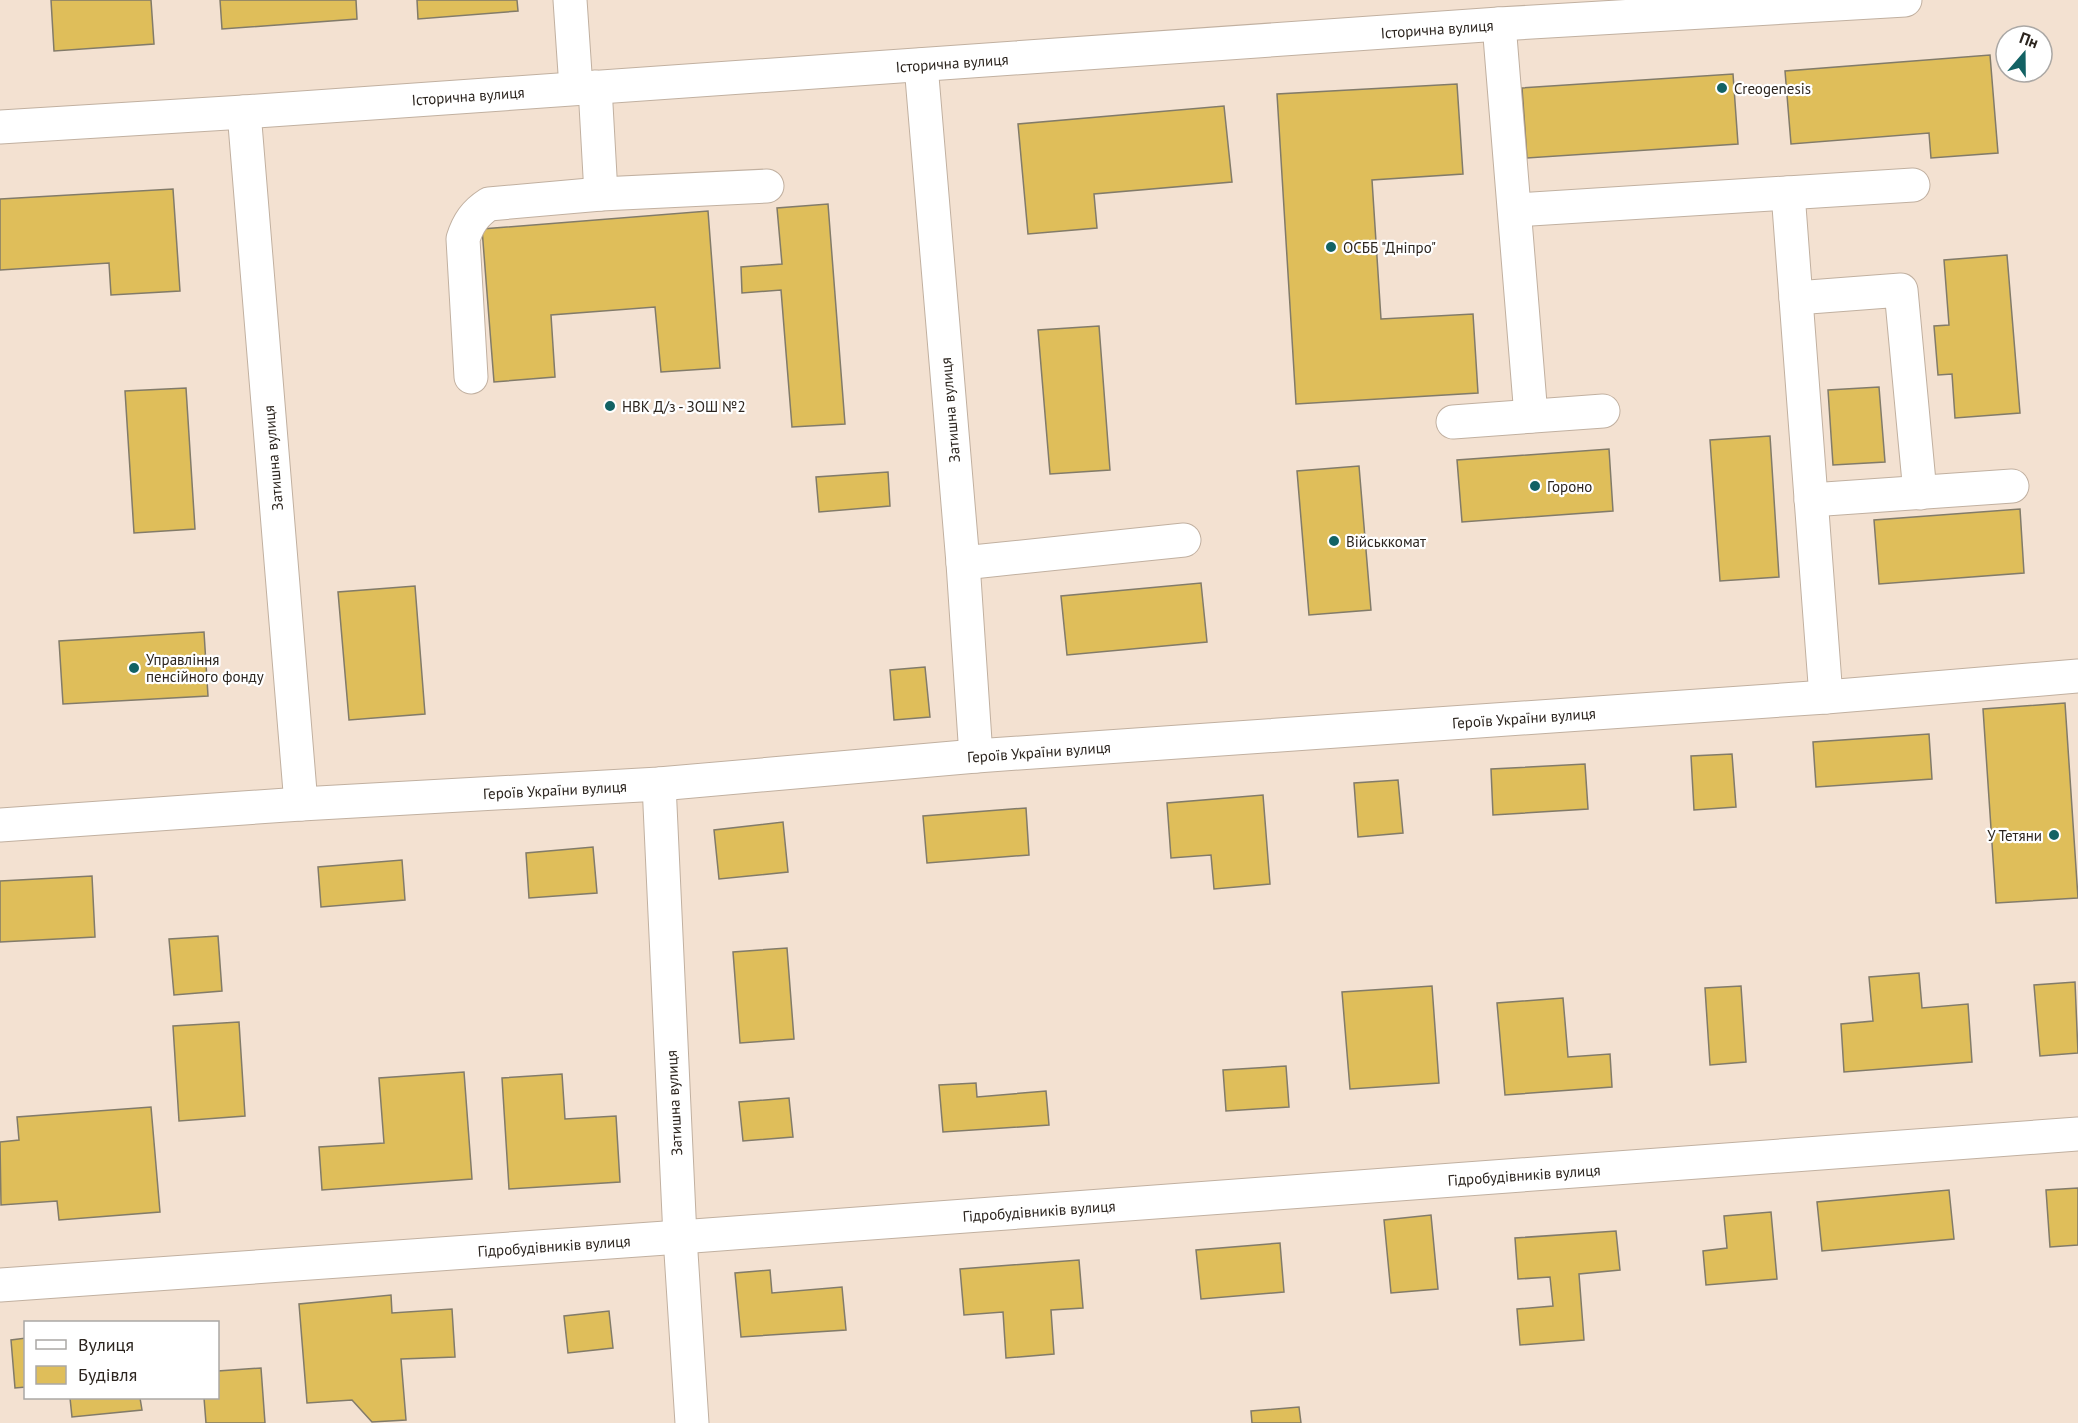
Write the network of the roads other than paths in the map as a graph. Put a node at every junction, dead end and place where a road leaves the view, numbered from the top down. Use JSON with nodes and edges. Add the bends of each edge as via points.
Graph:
{"nodes":[{"id":1,"x":570,"y":0,"type":"edge"},
{"id":2,"x":1905,"y":0,"type":"edge"},
{"id":3,"x":1499,"y":24,"type":"junction"},
{"id":4,"x":921,"y":65,"type":"junction"},
{"id":5,"x":586,"y":87,"type":"junction"},
{"id":6,"x":244,"y":112,"type":"junction"},
{"id":7,"x":0,"y":127,"type":"edge"},
{"id":8,"x":1913,"y":185,"type":"dead end"},
{"id":9,"x":767,"y":186,"type":"dead end"},
{"id":10,"x":1788,"y":193,"type":"junction"},
{"id":11,"x":602,"y":194,"type":"junction"},
{"id":12,"x":1515,"y":210,"type":"junction"},
{"id":13,"x":1796,"y":298,"type":"junction"},
{"id":14,"x":471,"y":377,"type":"dead end"},
{"id":15,"x":1603,"y":411,"type":"dead end"},
{"id":16,"x":1531,"y":416,"type":"junction"},
{"id":17,"x":1453,"y":422,"type":"dead end"},
{"id":18,"x":2012,"y":486,"type":"dead end"},
{"id":19,"x":1920,"y":493,"type":"junction"},
{"id":20,"x":1811,"y":500,"type":"junction"},
{"id":21,"x":1184,"y":540,"type":"dead end"},
{"id":22,"x":963,"y":563,"type":"junction"},
{"id":23,"x":2078,"y":676,"type":"edge"},
{"id":24,"x":1826,"y":697,"type":"junction"},
{"id":25,"x":976,"y":756,"type":"junction"},
{"id":26,"x":660,"y":784,"type":"junction"},
{"id":27,"x":301,"y":804,"type":"junction"},
{"id":28,"x":0,"y":825,"type":"edge"},
{"id":29,"x":2078,"y":1134,"type":"edge"},
{"id":30,"x":680,"y":1238,"type":"junction"},
{"id":31,"x":0,"y":1286,"type":"edge"},
{"id":32,"x":692,"y":1423,"type":"edge"}],
"edges":[{"from":1,"to":5,"type":"street"},
{"from":2,"to":3,"type":"street","name":"Історична вулиця"},
{"from":3,"to":4,"type":"street","name":"Історична вулиця"},
{"from":3,"to":12,"type":"street"},
{"from":4,"to":5,"type":"street","name":"Історична вулиця"},
{"from":4,"to":22,"type":"street","name":"Затишна вулиця"},
{"from":5,"to":6,"type":"street","name":"Історична вулиця"},
{"from":5,"to":11,"type":"street"},
{"from":6,"to":7,"type":"street","name":"Історична вулиця"},
{"from":6,"to":27,"type":"street","name":"Затишна вулиця"},
{"from":8,"to":10,"type":"street"},
{"from":9,"to":11,"type":"street"},
{"from":10,"to":12,"type":"street"},
{"from":10,"to":13,"type":"street"},
{"from":11,"to":14,"type":"street","via":[[489,204],[477,212],[464,239]]},
{"from":12,"to":16,"type":"street"},
{"from":13,"to":19,"type":"street","via":[[1901,290]]},
{"from":13,"to":20,"type":"street"},
{"from":15,"to":16,"type":"street"},
{"from":16,"to":17,"type":"street"},
{"from":18,"to":19,"type":"street"},
{"from":19,"to":20,"type":"street"},
{"from":20,"to":24,"type":"street"},
{"from":21,"to":22,"type":"street"},
{"from":22,"to":25,"type":"street","name":"Затишна вулиця"},
{"from":23,"to":24,"type":"street","name":"Героїв України вулиця"},
{"from":24,"to":25,"type":"street","name":"Героїв України вулиця"},
{"from":25,"to":26,"type":"street","name":"Героїв України вулиця"},
{"from":26,"to":27,"type":"street","name":"Героїв України вулиця"},
{"from":26,"to":30,"type":"street","name":"Затишна вулиця"},
{"from":27,"to":28,"type":"street","name":"Героїв України вулиця"},
{"from":29,"to":30,"type":"street","name":"Гідробудівників вулиця"},
{"from":30,"to":31,"type":"street","name":"Гідробудівників вулиця"},
{"from":30,"to":32,"type":"street","name":"Затишна вулиця"}]}
